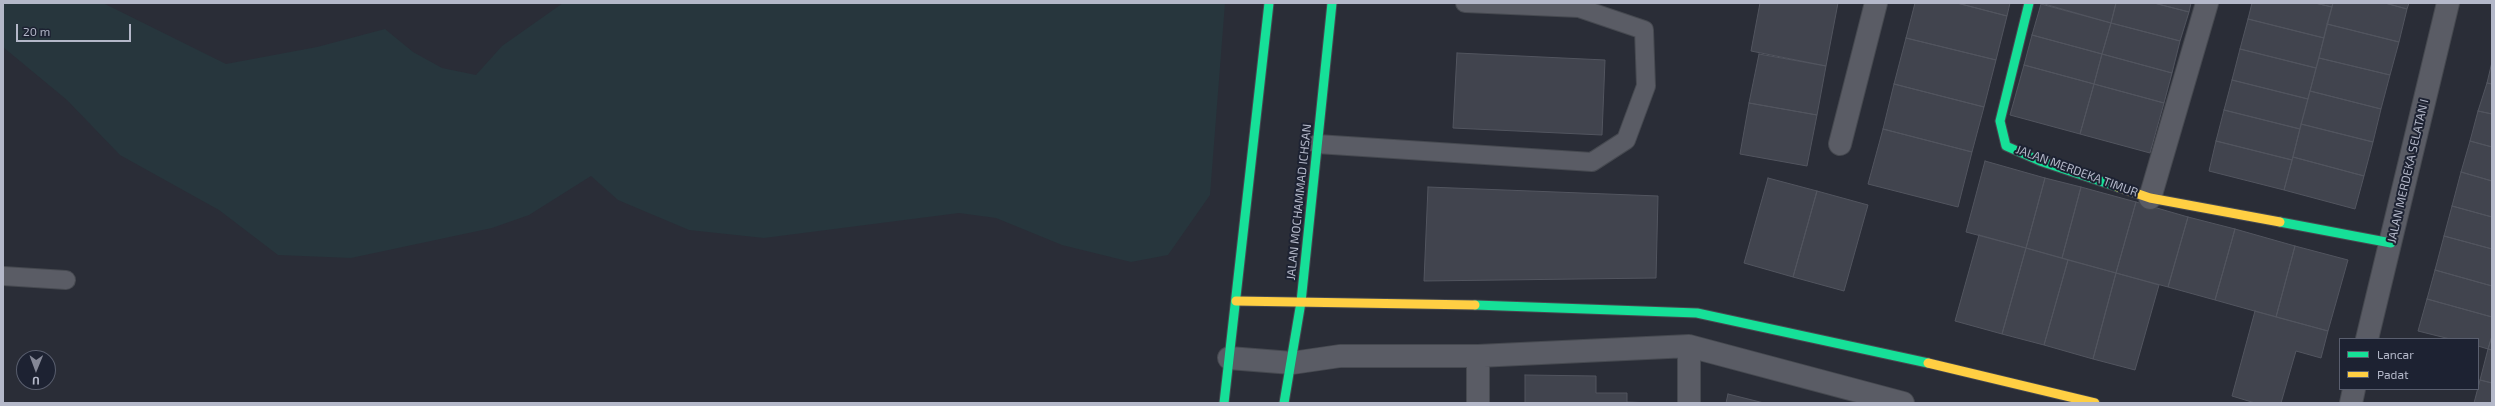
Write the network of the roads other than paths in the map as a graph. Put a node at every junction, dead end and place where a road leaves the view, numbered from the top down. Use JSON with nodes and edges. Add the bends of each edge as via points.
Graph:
{"nodes":[{"id":1,"x":1269,"y":3,"type":"edge"},
{"id":2,"x":1332,"y":3,"type":"edge"},
{"id":3,"x":1465,"y":3,"type":"edge"},
{"id":4,"x":1876,"y":3,"type":"edge"},
{"id":5,"x":2029,"y":3,"type":"edge"},
{"id":6,"x":2207,"y":3,"type":"edge"},
{"id":7,"x":2448,"y":3,"type":"edge"},
{"id":8,"x":1317,"y":144,"type":"junction"},
{"id":9,"x":1840,"y":144,"type":"dead end"},
{"id":10,"x":2150,"y":198,"type":"junction"},
{"id":11,"x":2391,"y":243,"type":"junction"},
{"id":12,"x":3,"y":276,"type":"edge"},
{"id":13,"x":66,"y":280,"type":"dead end"},
{"id":14,"x":1236,"y":301,"type":"junction"},
{"id":15,"x":1301,"y":302,"type":"junction"},
{"id":16,"x":2367,"y":338,"type":"edge"},
{"id":17,"x":1689,"y":346,"type":"junction"},
{"id":18,"x":1478,"y":356,"type":"junction"},
{"id":19,"x":1229,"y":358,"type":"junction"},
{"id":20,"x":1292,"y":363,"type":"junction"},
{"id":21,"x":2354,"y":390,"type":"edge"},
{"id":22,"x":1224,"y":403,"type":"edge"},
{"id":23,"x":1284,"y":403,"type":"edge"},
{"id":24,"x":1478,"y":403,"type":"edge"},
{"id":25,"x":1689,"y":403,"type":"edge"},
{"id":26,"x":1903,"y":403,"type":"edge"},
{"id":27,"x":2095,"y":403,"type":"edge"},
{"id":28,"x":2351,"y":403,"type":"edge"}],
"edges":[{"from":1,"to":14,"type":"street"},
{"from":2,"to":8,"type":"street","name":"JALAN MOCHAMMAD ICHSAN"},
{"from":3,"to":8,"type":"lane","via":[[1579,8],[1644,30],[1646,86],[1626,140],[1592,162]]},
{"from":4,"to":9,"type":"street"},
{"from":5,"to":10,"type":"street","name":"JALAN MERDEKA TIMUR","via":[[2000,121],[2006,146],[2040,161]]},
{"from":6,"to":10,"type":"street","name":"JALAN MERDEKA TIMUR"},
{"from":7,"to":11,"type":"street","name":"JALAN MERDEKA SELATAN I"},
{"from":8,"to":15,"type":"street","name":"JALAN MOCHAMMAD ICHSAN"},
{"from":10,"to":11,"type":"street","name":"JALAN MERDEKA TIMUR"},
{"from":11,"to":16,"type":"street","name":"JALAN MERDEKA SELATAN I"},
{"from":12,"to":13,"type":"lane"},
{"from":14,"to":15,"type":"street"},
{"from":14,"to":19,"type":"street"},
{"from":15,"to":20,"type":"street","name":"JALAN MOCHAMMAD ICHSAN"},
{"from":15,"to":27,"type":"street","via":[[1697,313],[1865,348]]},
{"from":17,"to":18,"type":"street"},
{"from":17,"to":25,"type":"street"},
{"from":17,"to":26,"type":"street"},
{"from":18,"to":20,"type":"street","via":[[1340,356]]},
{"from":18,"to":24,"type":"street"},
{"from":19,"to":20,"type":"street"},
{"from":19,"to":22,"type":"street"},
{"from":20,"to":23,"type":"street","name":"JALAN MOCHAMMAD ICHSAN"},
{"from":21,"to":28,"type":"street"}]}
